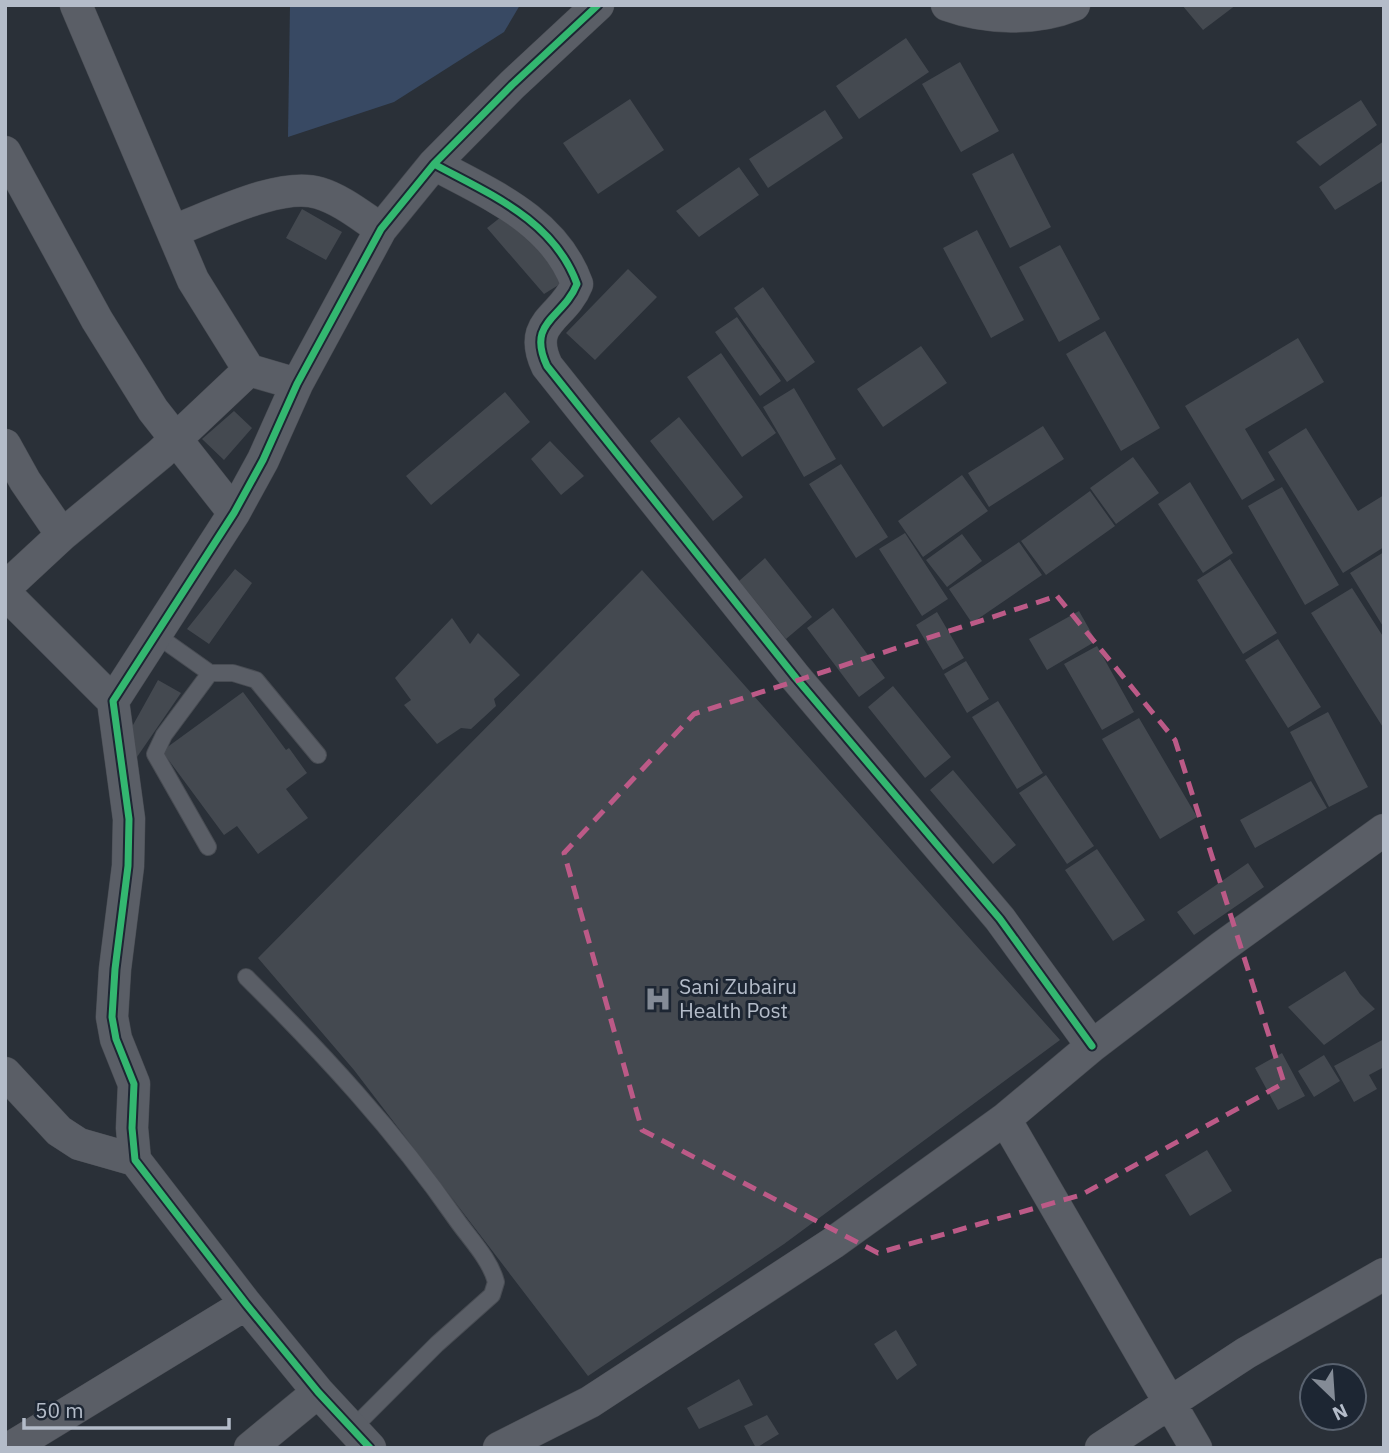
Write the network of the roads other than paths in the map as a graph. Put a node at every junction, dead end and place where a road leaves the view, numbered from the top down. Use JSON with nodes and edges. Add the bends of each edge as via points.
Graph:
{"nodes":[{"id":1,"x":76,"y":5,"type":"edge"},
{"id":2,"x":598,"y":5,"type":"edge"},
{"id":3,"x":947,"y":5,"type":"edge"},
{"id":4,"x":1074,"y":5,"type":"edge"},
{"id":5,"x":5,"y":152,"type":"edge"},
{"id":6,"x":434,"y":164,"type":"junction"},
{"id":7,"x":381,"y":229,"type":"junction"},
{"id":8,"x":173,"y":231,"type":"junction"},
{"id":9,"x":249,"y":370,"type":"junction"},
{"id":10,"x":297,"y":384,"type":"junction"},
{"id":11,"x":174,"y":438,"type":"junction"},
{"id":12,"x":6,"y":451,"type":"edge"},
{"id":13,"x":234,"y":513,"type":"junction"},
{"id":14,"x":62,"y":535,"type":"junction"},
{"id":15,"x":5,"y":592,"type":"edge"},
{"id":16,"x":155,"y":634,"type":"junction"},
{"id":17,"x":210,"y":673,"type":"junction"},
{"id":18,"x":113,"y":701,"type":"junction"},
{"id":19,"x":318,"y":755,"type":"dead end"},
{"id":20,"x":1384,"y":830,"type":"edge"},
{"id":21,"x":208,"y":847,"type":"dead end"},
{"id":22,"x":246,"y":977,"type":"dead end"},
{"id":23,"x":1092,"y":1046,"type":"junction"},
{"id":24,"x":5,"y":1073,"type":"edge"},
{"id":25,"x":1005,"y":1119,"type":"junction"},
{"id":26,"x":135,"y":1160,"type":"junction"},
{"id":27,"x":1384,"y":1274,"type":"edge"},
{"id":28,"x":246,"y":1304,"type":"junction"},
{"id":29,"x":318,"y":1392,"type":"junction"},
{"id":30,"x":1168,"y":1404,"type":"junction"},
{"id":31,"x":362,"y":1438,"type":"edge"},
{"id":32,"x":10,"y":1448,"type":"edge"},
{"id":33,"x":250,"y":1448,"type":"edge"},
{"id":34,"x":499,"y":1448,"type":"edge"},
{"id":35,"x":1101,"y":1448,"type":"edge"},
{"id":36,"x":1196,"y":1448,"type":"edge"}],
"edges":[{"from":1,"to":8,"type":"street"},
{"from":2,"to":6,"type":"street"},
{"from":3,"to":4,"type":"street","via":[[985,15],[1037,16]]},
{"from":5,"to":11,"type":"street","via":[[97,320]]},
{"from":6,"to":7,"type":"street"},
{"from":6,"to":23,"type":"street","via":[[516,209],[558,250],[577,284],[572,296],[544,325],[539,349],[547,366],[796,678],[1000,919]]},
{"from":7,"to":8,"type":"street","via":[[318,193],[288,190]]},
{"from":7,"to":10,"type":"street"},
{"from":8,"to":9,"type":"street","via":[[193,279]]},
{"from":9,"to":10,"type":"street"},
{"from":9,"to":11,"type":"street"},
{"from":10,"to":13,"type":"street"},
{"from":11,"to":13,"type":"street"},
{"from":11,"to":14,"type":"street"},
{"from":12,"to":14,"type":"street"},
{"from":13,"to":16,"type":"street"},
{"from":14,"to":15,"type":"street"},
{"from":15,"to":18,"type":"street"},
{"from":16,"to":17,"type":"lane"},
{"from":16,"to":18,"type":"street"},
{"from":17,"to":19,"type":"lane","via":[[257,680]]},
{"from":17,"to":21,"type":"lane","via":[[163,735],[155,754]]},
{"from":18,"to":26,"type":"street","via":[[129,831],[113,1017],[116,1039],[132,1072]]},
{"from":20,"to":23,"type":"street"},
{"from":22,"to":31,"type":"lane","via":[[372,1110],[440,1196],[496,1282],[492,1295],[437,1344]]},
{"from":23,"to":25,"type":"street"},
{"from":24,"to":26,"type":"street","via":[[59,1131],[79,1144]]},
{"from":25,"to":30,"type":"street"},
{"from":25,"to":34,"type":"street","via":[[662,1356],[579,1408]]},
{"from":26,"to":28,"type":"street"},
{"from":27,"to":30,"type":"street"},
{"from":28,"to":29,"type":"street"},
{"from":28,"to":32,"type":"street"},
{"from":29,"to":31,"type":"street"},
{"from":29,"to":33,"type":"street"},
{"from":30,"to":35,"type":"street"},
{"from":30,"to":36,"type":"street"}]}
